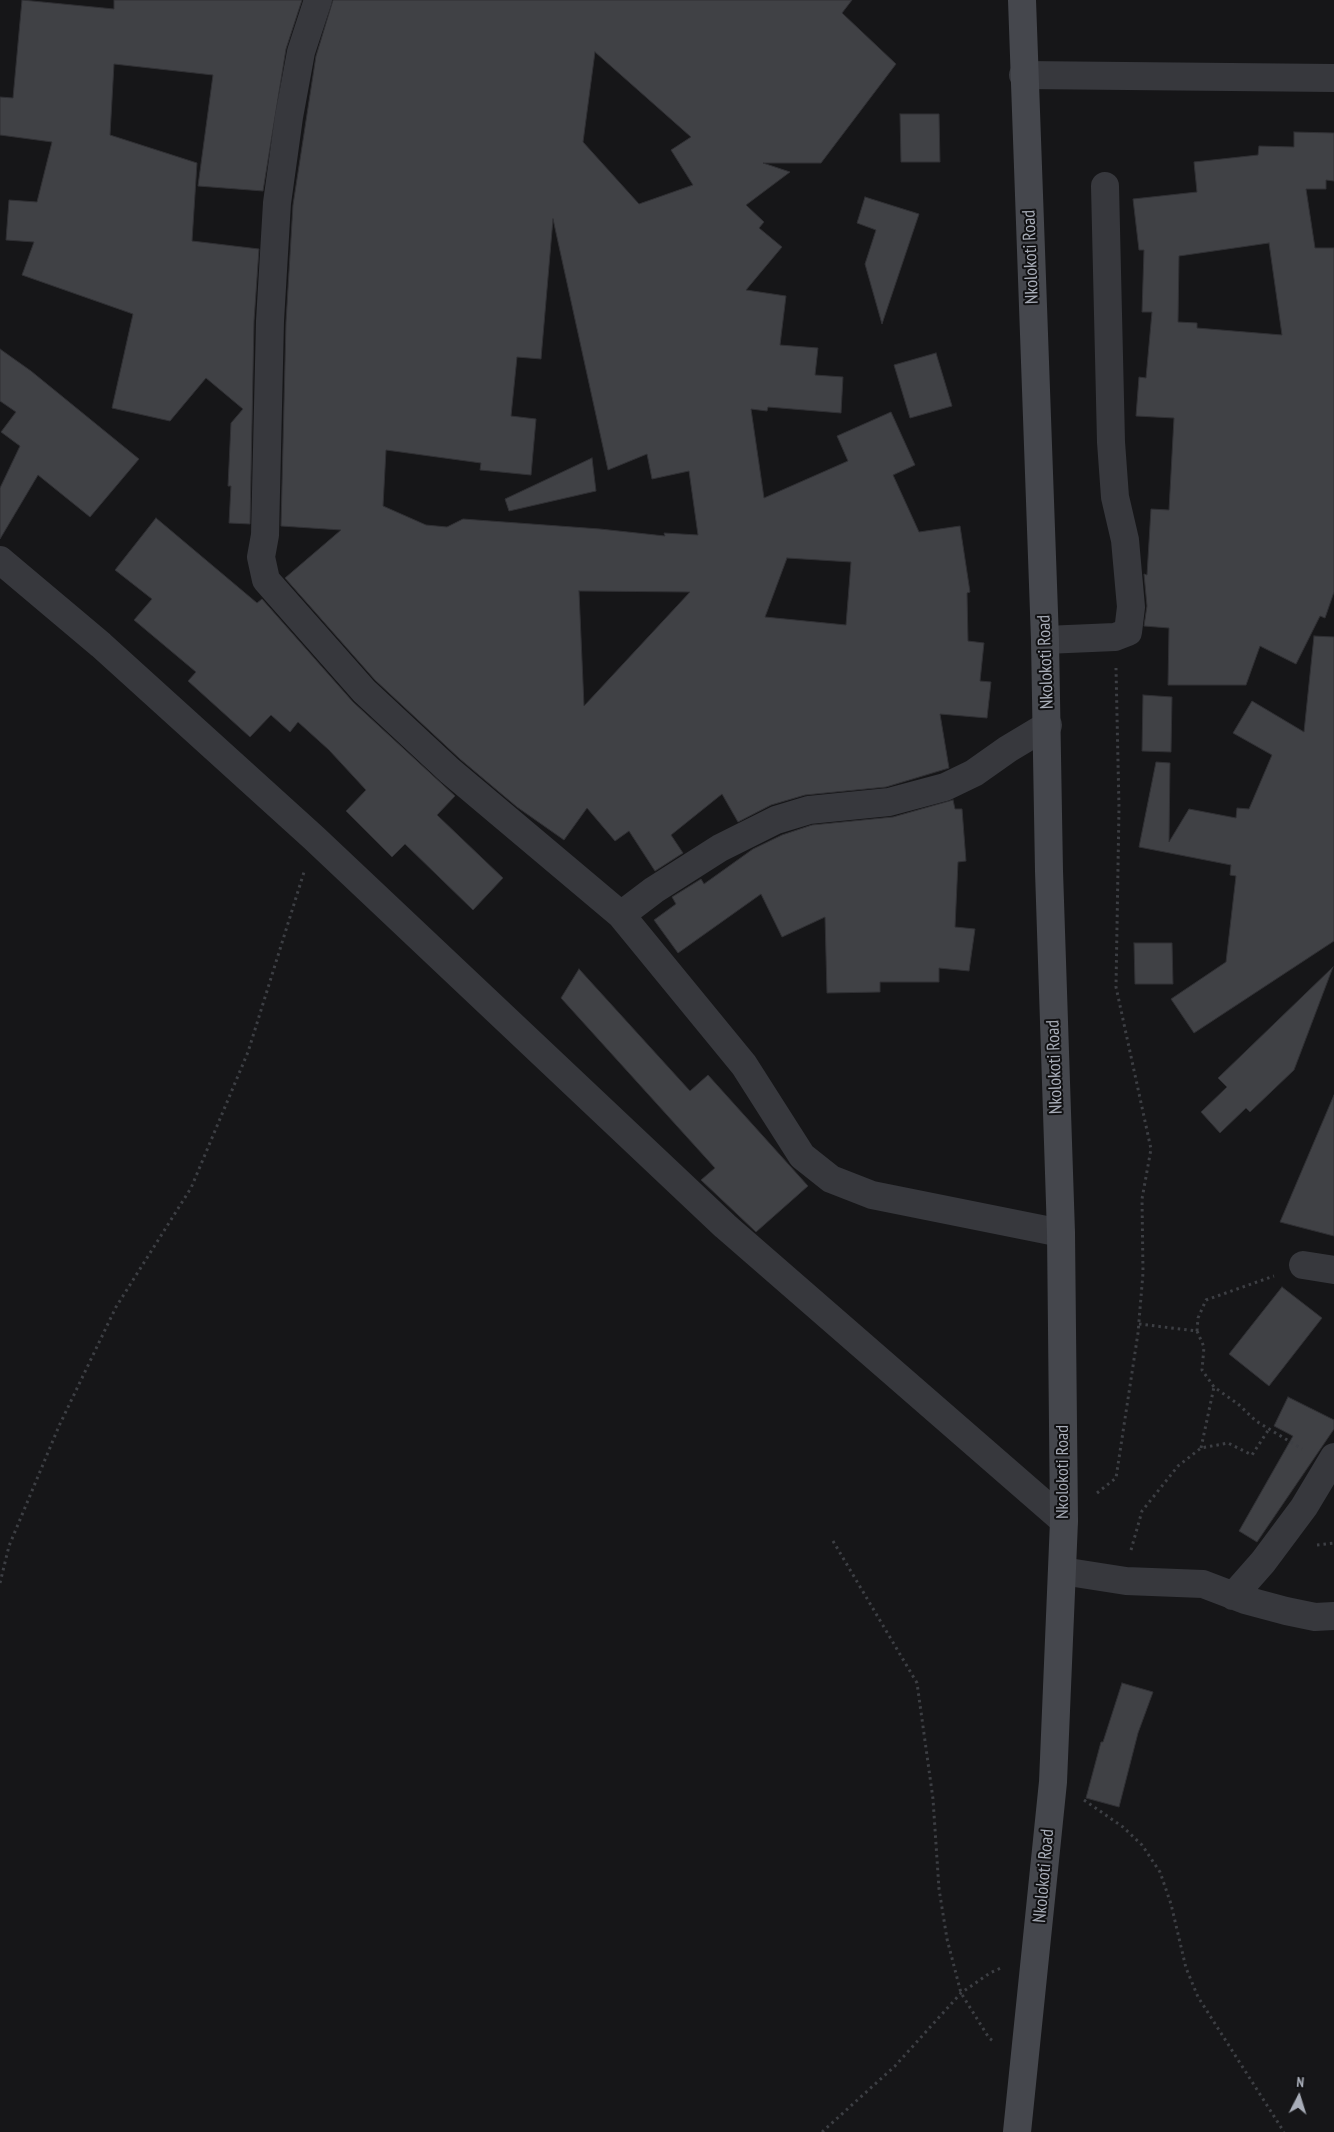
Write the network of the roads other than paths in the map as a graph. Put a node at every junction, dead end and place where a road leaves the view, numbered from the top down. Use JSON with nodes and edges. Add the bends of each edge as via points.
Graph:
{"nodes":[{"id":1,"x":318,"y":0,"type":"edge"},
{"id":2,"x":1022,"y":0,"type":"edge"},
{"id":3,"x":1023,"y":74,"type":"junction"},
{"id":4,"x":1334,"y":78,"type":"edge"},
{"id":5,"x":1105,"y":186,"type":"dead end"},
{"id":6,"x":0,"y":560,"type":"edge"},
{"id":7,"x":1045,"y":640,"type":"junction"},
{"id":8,"x":1048,"y":725,"type":"junction"},
{"id":9,"x":620,"y":915,"type":"junction"},
{"id":10,"x":1061,"y":1233,"type":"junction"},
{"id":11,"x":1303,"y":1264,"type":"road end"},
{"id":12,"x":1334,"y":1270,"type":"edge"},
{"id":13,"x":1332,"y":1460,"type":"edge"},
{"id":14,"x":1064,"y":1521,"type":"junction"},
{"id":15,"x":1062,"y":1572,"type":"junction"},
{"id":16,"x":1233,"y":1596,"type":"junction"},
{"id":17,"x":1334,"y":1616,"type":"edge"},
{"id":18,"x":1017,"y":2132,"type":"edge"}],
"edges":[{"from":1,"to":9,"type":"street","via":[[301,52],[277,203],[270,321],[265,536],[261,556],[266,580],[364,691],[450,770]]},
{"from":2,"to":3,"type":"main road","name":"Nkolokoti Road"},
{"from":3,"to":4,"type":"street"},
{"from":3,"to":7,"type":"main road","name":"Nkolokoti Road"},
{"from":5,"to":7,"type":"street","via":[[1111,442],[1115,497],[1125,540],[1131,606],[1128,632],[1115,637]]},
{"from":6,"to":14,"type":"street","via":[[101,644],[314,838],[725,1226]]},
{"from":7,"to":8,"type":"main road","name":"Nkolokoti Road"},
{"from":8,"to":9,"type":"street","via":[[974,773],[945,787],[889,802],[809,810],[776,820],[720,848]]},
{"from":8,"to":10,"type":"main road","name":"Nkolokoti Road","via":[[1049,871]]},
{"from":9,"to":10,"type":"street","via":[[744,1065],[802,1156],[831,1179],[872,1195]]},
{"from":10,"to":14,"type":"main road","name":"Nkolokoti Road"},
{"from":11,"to":12,"type":"street"},
{"from":13,"to":16,"type":"street","via":[[1304,1507]]},
{"from":14,"to":15,"type":"main road","name":"Nkolokoti Road"},
{"from":15,"to":16,"type":"street","via":[[1126,1581],[1204,1584]]},
{"from":15,"to":18,"type":"main road","name":"Nkolokoti Road","via":[[1053,1782]]},
{"from":16,"to":17,"type":"street","via":[[1315,1617]]}]}
